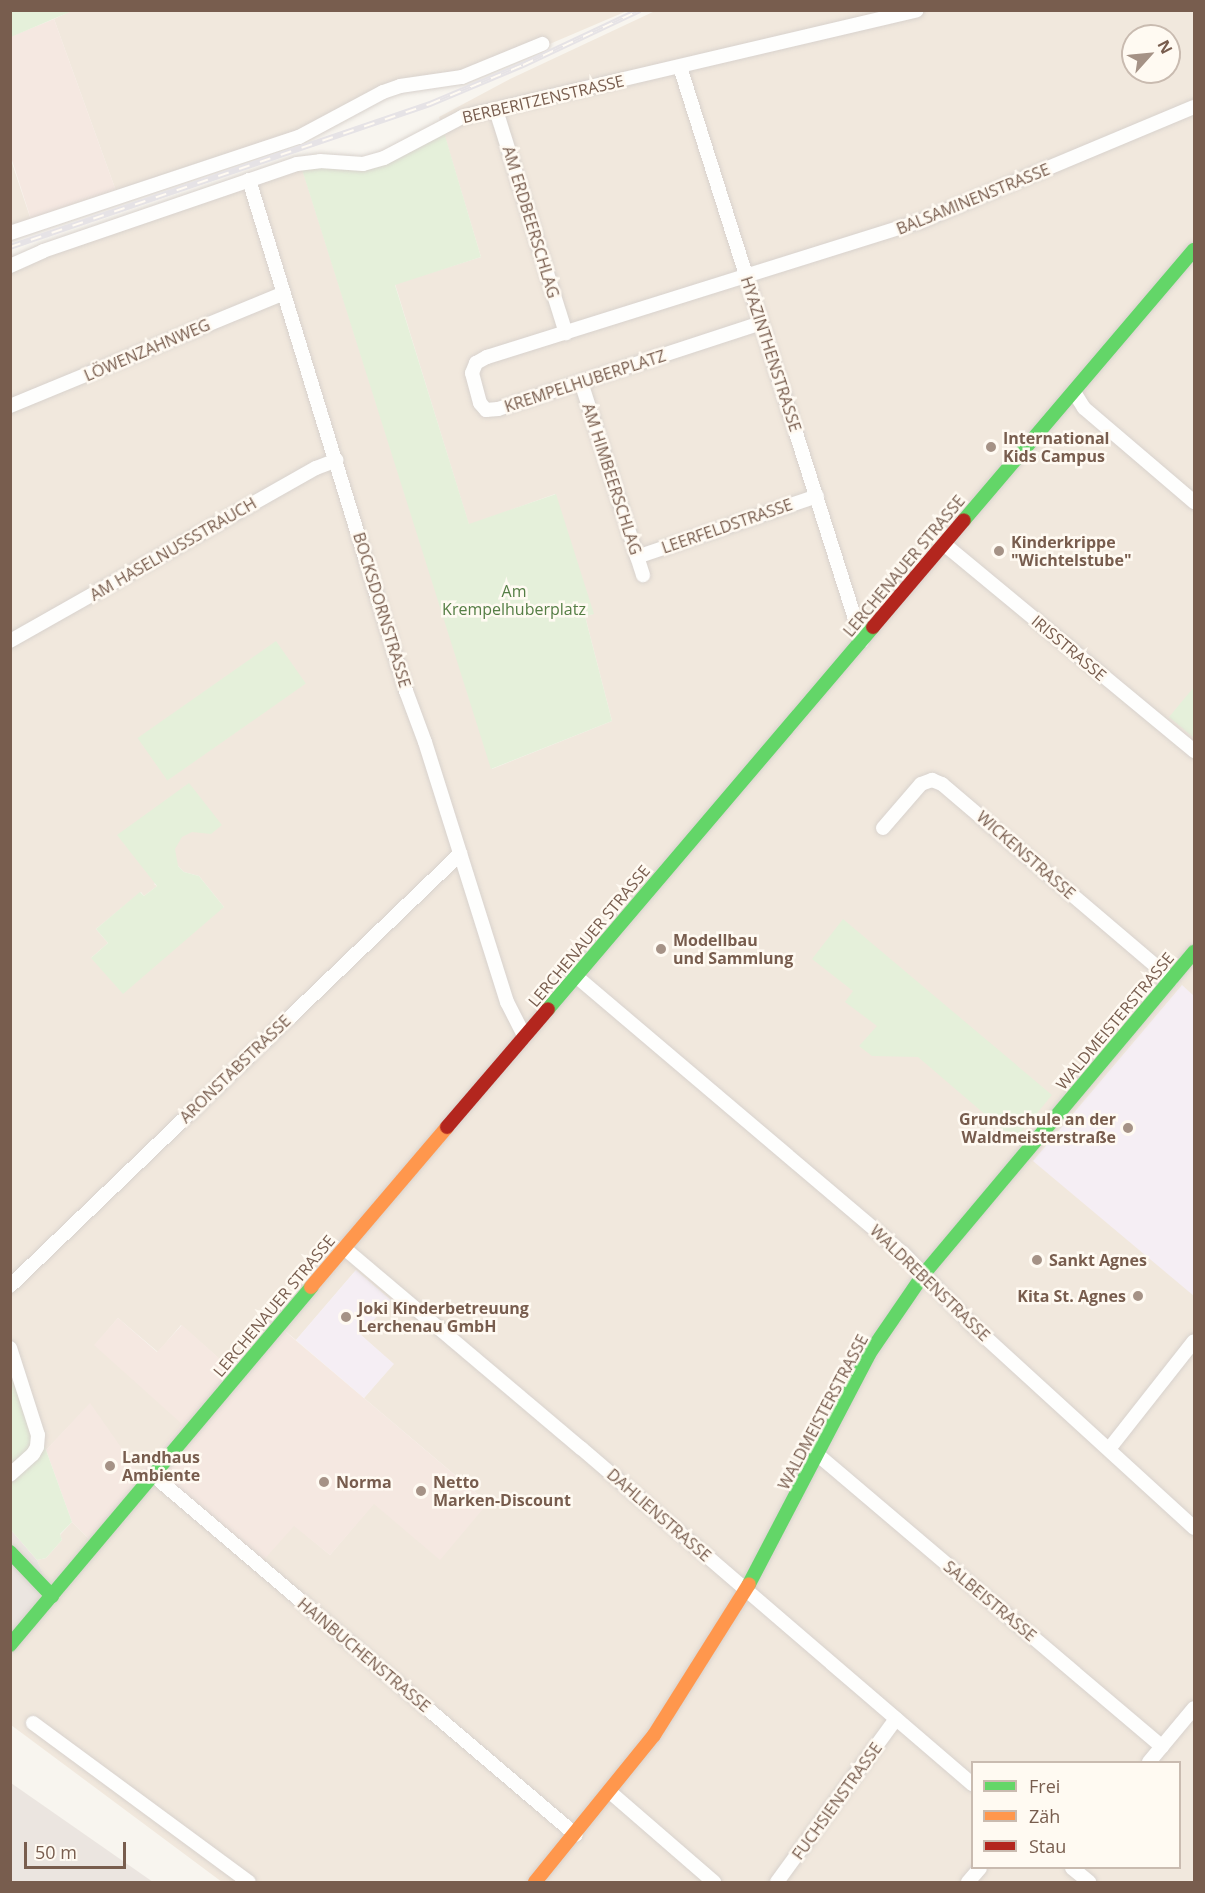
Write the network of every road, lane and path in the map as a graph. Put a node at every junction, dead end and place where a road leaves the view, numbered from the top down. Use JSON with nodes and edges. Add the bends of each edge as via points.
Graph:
{"nodes":[{"id":1,"x":917,"y":10,"type":"edge"},
{"id":2,"x":542,"y":44,"type":"dead end"},
{"id":3,"x":680,"y":68,"type":"junction"},
{"id":4,"x":1194,"y":107,"type":"edge"},
{"id":5,"x":496,"y":110,"type":"junction"},
{"id":6,"x":249,"y":180,"type":"junction"},
{"id":7,"x":10,"y":233,"type":"edge"},
{"id":8,"x":1193,"y":253,"type":"edge"},
{"id":9,"x":10,"y":266,"type":"edge"},
{"id":10,"x":746,"y":276,"type":"junction"},
{"id":11,"x":284,"y":293,"type":"junction"},
{"id":12,"x":761,"y":323,"type":"junction"},
{"id":13,"x":566,"y":333,"type":"junction"},
{"id":14,"x":581,"y":382,"type":"junction"},
{"id":15,"x":1074,"y":392,"type":"junction"},
{"id":16,"x":10,"y":406,"type":"edge"},
{"id":17,"x":336,"y":460,"type":"junction"},
{"id":18,"x":817,"y":496,"type":"junction"},
{"id":19,"x":1194,"y":502,"type":"edge"},
{"id":20,"x":945,"y":544,"type":"junction"},
{"id":21,"x":636,"y":556,"type":"junction"},
{"id":22,"x":643,"y":575,"type":"dead end"},
{"id":23,"x":862,"y":640,"type":"junction"},
{"id":24,"x":10,"y":641,"type":"edge"},
{"id":25,"x":1194,"y":751,"type":"edge"},
{"id":26,"x":883,"y":828,"type":"dead end"},
{"id":27,"x":460,"y":854,"type":"junction"},
{"id":28,"x":1194,"y":952,"type":"edge"},
{"id":29,"x":577,"y":977,"type":"junction"},
{"id":30,"x":1171,"y":979,"type":"junction"},
{"id":31,"x":525,"y":1037,"type":"junction"},
{"id":32,"x":344,"y":1248,"type":"junction"},
{"id":33,"x":923,"y":1275,"type":"junction"},
{"id":34,"x":10,"y":1286,"type":"edge"},
{"id":35,"x":1194,"y":1341,"type":"edge"},
{"id":36,"x":10,"y":1348,"type":"edge"},
{"id":37,"x":1109,"y":1449,"type":"junction"},
{"id":38,"x":818,"y":1455,"type":"junction"},
{"id":39,"x":10,"y":1475,"type":"edge"},
{"id":40,"x":153,"y":1475,"type":"junction"},
{"id":41,"x":1194,"y":1528,"type":"edge"},
{"id":42,"x":10,"y":1552,"type":"edge"},
{"id":43,"x":746,"y":1589,"type":"junction"},
{"id":44,"x":52,"y":1596,"type":"junction"},
{"id":45,"x":10,"y":1645,"type":"edge"},
{"id":46,"x":1194,"y":1708,"type":"edge"},
{"id":47,"x":896,"y":1719,"type":"junction"},
{"id":48,"x":33,"y":1723,"type":"dead end"},
{"id":49,"x":1162,"y":1747,"type":"junction"},
{"id":50,"x":1150,"y":1761,"type":"edge"},
{"id":51,"x":971,"y":1783,"type":"edge"},
{"id":52,"x":610,"y":1792,"type":"junction"},
{"id":53,"x":576,"y":1835,"type":"junction"},
{"id":54,"x":979,"y":1869,"type":"edge"},
{"id":55,"x":1073,"y":1869,"type":"edge"},
{"id":56,"x":249,"y":1882,"type":"edge"},
{"id":57,"x":535,"y":1882,"type":"edge"},
{"id":58,"x":714,"y":1882,"type":"edge"},
{"id":59,"x":777,"y":1882,"type":"edge"},
{"id":60,"x":968,"y":1882,"type":"edge"},
{"id":61,"x":1089,"y":1882,"type":"edge"}],
"edges":[{"from":1,"to":3,"type":"street","name":"BERBERITZENSTRASSE"},
{"from":2,"to":7,"type":"street","via":[[462,77],[382,92],[299,137]]},
{"from":3,"to":5,"type":"street","name":"BERBERITZENSTRASSE"},
{"from":3,"to":10,"type":"street","name":"HYAZINTHENSTRASSE"},
{"from":4,"to":10,"type":"street","name":"BALSAMINENSTRASSE","via":[[919,222]]},
{"from":5,"to":6,"type":"street","name":"BERBERITZENSTRASSE","via":[[462,117],[405,149],[363,164],[297,164]]},
{"from":5,"to":13,"type":"street","name":"AM ERDBEERSCHLAG"},
{"from":6,"to":9,"type":"street","name":"BERBERITZENSTRASSE"},
{"from":6,"to":11,"type":"street","name":"BOCKSDORNSTRASSE"},
{"from":8,"to":15,"type":"main road","name":"LERCHENAUER STRASSE"},
{"from":10,"to":12,"type":"street","name":"HYAZINTHENSTRASSE"},
{"from":10,"to":13,"type":"street","name":"KREMPELHUBERPLATZ"},
{"from":11,"to":16,"type":"street","name":"LÖWENZAHNWEG"},
{"from":11,"to":17,"type":"street","name":"BOCKSDORNSTRASSE"},
{"from":12,"to":14,"type":"street","name":"KREMPELHUBERPLATZ"},
{"from":12,"to":18,"type":"street","name":"HYAZINTHENSTRASSE"},
{"from":13,"to":14,"type":"street","name":"KREMPELHUBERPLATZ","via":[[476,363],[472,373],[477,392],[486,410],[498,409]]},
{"from":14,"to":21,"type":"street","name":"AM HIMBEERSCHLAG"},
{"from":15,"to":19,"type":"street","via":[[1084,408]]},
{"from":15,"to":20,"type":"main road","name":"LERCHENAUER STRASSE"},
{"from":17,"to":24,"type":"street","name":"AM HASELNUSSSTRAUCH"},
{"from":17,"to":27,"type":"street","name":"BOCKSDORNSTRASSE"},
{"from":18,"to":21,"type":"street","name":"LEERFELDSTRASSE"},
{"from":18,"to":23,"type":"street","name":"HYAZINTHENSTRASSE"},
{"from":20,"to":23,"type":"main road","name":"LERCHENAUER STRASSE"},
{"from":20,"to":25,"type":"street","name":"IRISSTRASSE"},
{"from":21,"to":22,"type":"street","name":"AM HIMBEERSCHLAG"},
{"from":23,"to":29,"type":"main road","name":"LERCHENAUER STRASSE"},
{"from":26,"to":30,"type":"street","name":"WICKENSTRASSE","via":[[921,784],[932,780],[942,784]]},
{"from":27,"to":31,"type":"street","name":"BOCKSDORNSTRASSE","via":[[507,1002]]},
{"from":27,"to":34,"type":"street","name":"ARONSTABSTRASSE"},
{"from":28,"to":30,"type":"main road","name":"WALDMEISTERSTRASSE"},
{"from":29,"to":31,"type":"main road","name":"LERCHENAUER STRASSE"},
{"from":29,"to":33,"type":"street","name":"WALDREBENSTRASSE","via":[[903,1253]]},
{"from":30,"to":33,"type":"main road","name":"WALDMEISTERSTRASSE"},
{"from":31,"to":32,"type":"main road","name":"LERCHENAUER STRASSE"},
{"from":32,"to":40,"type":"main road","name":"LERCHENAUER STRASSE"},
{"from":32,"to":43,"type":"street","name":"DAHLIENSTRASSE"},
{"from":33,"to":37,"type":"street","name":"WALDREBENSTRASSE","via":[[972,1325]]},
{"from":33,"to":38,"type":"main road","name":"WALDMEISTERSTRASSE","via":[[869,1354]]},
{"from":35,"to":37,"type":"street"},
{"from":36,"to":39,"type":"street","via":[[38,1435],[38,1447]]},
{"from":37,"to":41,"type":"street","name":"WALDREBENSTRASSE"},
{"from":38,"to":43,"type":"main road","name":"WALDMEISTERSTRASSE"},
{"from":38,"to":49,"type":"street","name":"SALBEISTRASSE"},
{"from":40,"to":44,"type":"main road","name":"LERCHENAUER STRASSE"},
{"from":40,"to":53,"type":"street","name":"HAINBUCHENSTRASSE"},
{"from":42,"to":44,"type":"main road"},
{"from":43,"to":47,"type":"street","name":"DAHLIENSTRASSE"},
{"from":43,"to":52,"type":"main road","name":"WALDMEISTERSTRASSE","via":[[654,1735]]},
{"from":44,"to":45,"type":"main road","name":"LERCHENAUER STRASSE"},
{"from":46,"to":49,"type":"street"},
{"from":47,"to":51,"type":"street","name":"DAHLIENSTRASSE"},
{"from":47,"to":59,"type":"street","name":"FUCHSIENSTRASSE"},
{"from":48,"to":56,"type":"street"},
{"from":49,"to":50,"type":"street"},
{"from":52,"to":53,"type":"main road","name":"WALDMEISTERSTRASSE"},
{"from":52,"to":58,"type":"street"},
{"from":53,"to":57,"type":"main road","name":"WALDMEISTERSTRASSE"},
{"from":54,"to":60,"type":"street"},
{"from":55,"to":61,"type":"street"}]}
